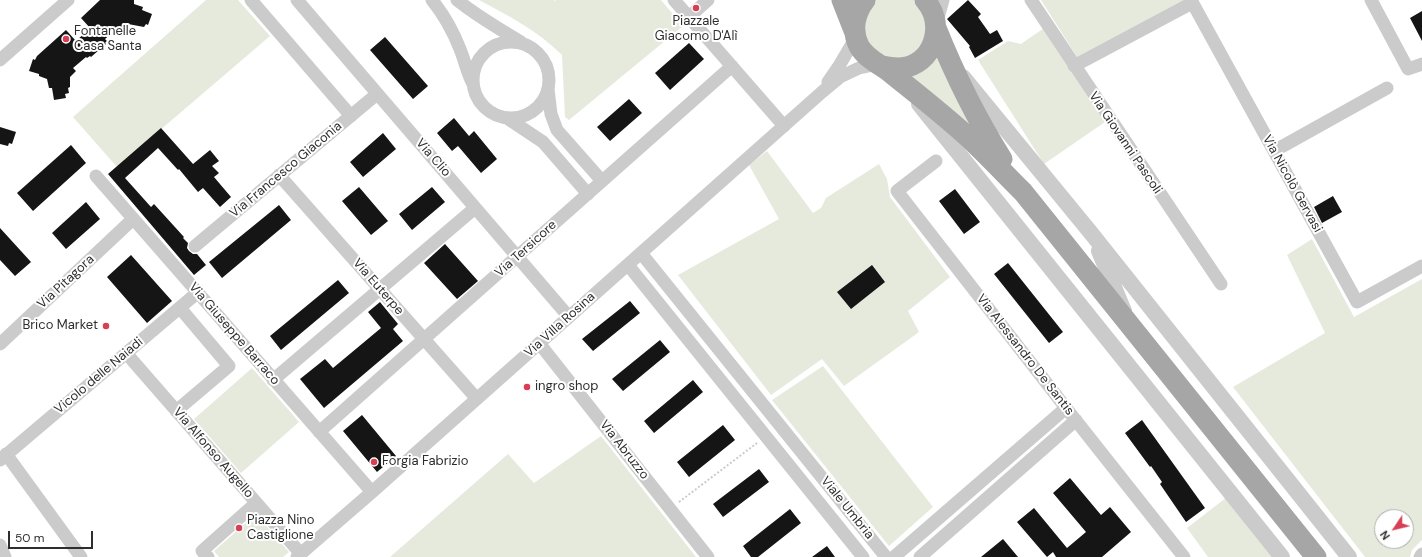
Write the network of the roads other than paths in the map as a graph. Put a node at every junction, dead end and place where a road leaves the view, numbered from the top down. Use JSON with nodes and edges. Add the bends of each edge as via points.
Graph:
{"nodes":[{"id":1,"x":68,"y":0,"type":"edge"},
{"id":2,"x":251,"y":0,"type":"edge"},
{"id":3,"x":297,"y":0,"type":"edge"},
{"id":4,"x":432,"y":0,"type":"edge"},
{"id":5,"x":457,"y":0,"type":"edge"},
{"id":6,"x":674,"y":0,"type":"edge"},
{"id":7,"x":708,"y":0,"type":"edge"},
{"id":8,"x":835,"y":0,"type":"edge"},
{"id":9,"x":842,"y":0,"type":"edge"},
{"id":10,"x":865,"y":0,"type":"edge"},
{"id":11,"x":925,"y":0,"type":"edge"},
{"id":12,"x":943,"y":0,"type":"edge"},
{"id":13,"x":1031,"y":0,"type":"edge"},
{"id":14,"x":1371,"y":0,"type":"edge"},
{"id":15,"x":1191,"y":2,"type":"edge"},
{"id":16,"x":689,"y":17,"type":"junction"},
{"id":17,"x":936,"y":25,"type":"junction"},
{"id":18,"x":854,"y":31,"type":"junction"},
{"id":19,"x":530,"y":47,"type":"junction"},
{"id":20,"x":0,"y":60,"type":"edge"},
{"id":21,"x":950,"y":60,"type":"junction"},
{"id":22,"x":1422,"y":64,"type":"edge"},
{"id":23,"x":880,"y":65,"type":"junction"},
{"id":24,"x":732,"y":66,"type":"junction"},
{"id":25,"x":1074,"y":66,"type":"junction"},
{"id":26,"x":900,"y":81,"type":"junction"},
{"id":27,"x":474,"y":87,"type":"junction"},
{"id":28,"x":1387,"y":88,"type":"dead end"},
{"id":29,"x":548,"y":89,"type":"junction"},
{"id":30,"x":822,"y":92,"type":"junction"},
{"id":31,"x":378,"y":94,"type":"junction"},
{"id":32,"x":351,"y":116,"type":"junction"},
{"id":33,"x":508,"y":118,"type":"junction"},
{"id":34,"x":784,"y":126,"type":"junction"},
{"id":35,"x":1274,"y":151,"type":"junction"},
{"id":36,"x":936,"y":161,"type":"dead end"},
{"id":37,"x":279,"y":175,"type":"junction"},
{"id":38,"x":96,"y":176,"type":"dead end"},
{"id":39,"x":602,"y":181,"type":"junction"},
{"id":40,"x":1023,"y":192,"type":"junction"},
{"id":41,"x":588,"y":194,"type":"junction"},
{"id":42,"x":475,"y":208,"type":"junction"},
{"id":43,"x":133,"y":219,"type":"junction"},
{"id":44,"x":1091,"y":233,"type":"junction"},
{"id":45,"x":195,"y":246,"type":"dead end"},
{"id":46,"x":641,"y":253,"type":"junction"},
{"id":47,"x":517,"y":256,"type":"junction"},
{"id":48,"x":628,"y":265,"type":"junction"},
{"id":49,"x":1422,"y":266,"type":"edge"},
{"id":50,"x":1221,"y":284,"type":"dead end"},
{"id":51,"x":667,"y":285,"type":"junction"},
{"id":52,"x":380,"y":289,"type":"junction"},
{"id":53,"x":197,"y":293,"type":"junction"},
{"id":54,"x":653,"y":296,"type":"junction"},
{"id":55,"x":180,"y":308,"type":"junction"},
{"id":56,"x":569,"y":317,"type":"junction"},
{"id":57,"x":1130,"y":325,"type":"junction"},
{"id":58,"x":424,"y":339,"type":"junction"},
{"id":59,"x":540,"y":343,"type":"junction"},
{"id":60,"x":0,"y":344,"type":"edge"},
{"id":61,"x":126,"y":353,"type":"junction"},
{"id":62,"x":733,"y":367,"type":"junction"},
{"id":63,"x":719,"y":378,"type":"junction"},
{"id":64,"x":273,"y":380,"type":"junction"},
{"id":65,"x":477,"y":399,"type":"junction"},
{"id":66,"x":1066,"y":408,"type":"junction"},
{"id":67,"x":176,"y":411,"type":"junction"},
{"id":68,"x":1076,"y":420,"type":"junction"},
{"id":69,"x":319,"y":432,"type":"junction"},
{"id":70,"x":3,"y":457,"type":"edge"},
{"id":71,"x":807,"y":459,"type":"junction"},
{"id":72,"x":793,"y":470,"type":"junction"},
{"id":73,"x":975,"y":486,"type":"junction"},
{"id":74,"x":372,"y":492,"type":"junction"},
{"id":75,"x":986,"y":499,"type":"junction"},
{"id":76,"x":256,"y":503,"type":"junction"},
{"id":77,"x":0,"y":545,"type":"edge"},
{"id":78,"x":1422,"y":554,"type":"edge"},
{"id":79,"x":299,"y":556,"type":"edge"},
{"id":80,"x":5,"y":557,"type":"edge"},
{"id":81,"x":81,"y":557,"type":"edge"},
{"id":82,"x":208,"y":557,"type":"edge"},
{"id":83,"x":708,"y":557,"type":"edge"},
{"id":84,"x":863,"y":557,"type":"edge"},
{"id":85,"x":886,"y":557,"type":"edge"},
{"id":86,"x":894,"y":557,"type":"edge"},
{"id":87,"x":920,"y":557,"type":"edge"},
{"id":88,"x":1184,"y":557,"type":"edge"},
{"id":89,"x":1282,"y":557,"type":"edge"},
{"id":90,"x":1316,"y":557,"type":"edge"},
{"id":91,"x":1349,"y":557,"type":"edge"},
{"id":92,"x":1420,"y":557,"type":"edge"}],
"edges":[{"from":1,"to":20,"type":"street"},
{"from":2,"to":32,"type":"street"},
{"from":3,"to":31,"type":"street","name":"Via Clio"},
{"from":4,"to":27,"type":"street","via":[[450,26]]},
{"from":5,"to":19,"type":"street","via":[[487,22]]},
{"from":6,"to":16,"type":"street"},
{"from":7,"to":16,"type":"street"},
{"from":8,"to":18,"type":"street"},
{"from":9,"to":18,"type":"main road"},
{"from":10,"to":18,"type":"main road","via":[[857,15]]},
{"from":11,"to":17,"type":"main road","via":[[934,14]]},
{"from":12,"to":17,"type":"street"},
{"from":13,"to":25,"type":"street","name":"Via Giovanni Pascoli"},
{"from":14,"to":22,"type":"street","via":[[1408,69]]},
{"from":15,"to":25,"type":"street"},
{"from":15,"to":35,"type":"street","name":"Via Nicolò Gervasi"},
{"from":16,"to":24,"type":"street"},
{"from":17,"to":21,"type":"main road"},
{"from":17,"to":23,"type":"main road","via":[[934,40],[928,52],[919,61],[895,68]]},
{"from":18,"to":23,"type":"main road","via":[[863,52]]},
{"from":18,"to":30,"type":"street","name":"Via Villa Rosina","via":[[839,66]]},
{"from":19,"to":27,"type":"street","via":[[506,42],[484,53],[473,74]]},
{"from":19,"to":29,"type":"street","via":[[539,54],[546,65]]},
{"from":21,"to":40,"type":"main road","via":[[988,136]]},
{"from":21,"to":44,"type":"street"},
{"from":23,"to":26,"type":"main road"},
{"from":23,"to":30,"type":"street","name":"Via Villa Rosina","via":[[859,68],[840,77]]},
{"from":24,"to":34,"type":"street"},
{"from":24,"to":39,"type":"street","name":"Via Tersicore"},
{"from":25,"to":50,"type":"street","name":"Via Giovanni Pascoli"},
{"from":26,"to":40,"type":"main road","via":[[969,138]]},
{"from":26,"to":89,"type":"street"},
{"from":27,"to":33,"type":"street","via":[[485,108],[496,115]]},
{"from":28,"to":35,"type":"street"},
{"from":29,"to":33,"type":"street","via":[[543,101],[533,111],[521,117]]},
{"from":29,"to":39,"type":"street","via":[[551,114],[557,130]]},
{"from":30,"to":34,"type":"street","name":"Via Villa Rosina"},
{"from":31,"to":32,"type":"street","name":"Via Francesco Giaconia"},
{"from":31,"to":42,"type":"street","name":"Via Clio"},
{"from":32,"to":37,"type":"street","name":"Via Francesco Giaconia"},
{"from":33,"to":41,"type":"street","via":[[543,142]]},
{"from":34,"to":46,"type":"street","name":"Via Villa Rosina"},
{"from":35,"to":49,"type":"street","name":"Via Nicolò Gervasi","via":[[1357,302]]},
{"from":36,"to":66,"type":"street","name":"Via Alessandro De Santis","via":[[897,191]]},
{"from":37,"to":45,"type":"street","name":"Via Francesco Giaconia"},
{"from":37,"to":52,"type":"street","name":"Via Euterpe"},
{"from":38,"to":43,"type":"street","name":"Via Giuseppe Barraco"},
{"from":39,"to":41,"type":"street","name":"Via Tersicore"},
{"from":40,"to":57,"type":"main road"},
{"from":41,"to":47,"type":"street","name":"Via Tersicore"},
{"from":42,"to":47,"type":"street","name":"Via Clio"},
{"from":42,"to":52,"type":"street"},
{"from":43,"to":53,"type":"street","name":"Via Giuseppe Barraco"},
{"from":43,"to":60,"type":"street","name":"Via Pitagora"},
{"from":44,"to":57,"type":"street"},
{"from":44,"to":91,"type":"street"},
{"from":46,"to":48,"type":"street","name":"Via Villa Rosina"},
{"from":46,"to":51,"type":"street","name":"Viale Umbria"},
{"from":47,"to":56,"type":"street","name":"Via Clio"},
{"from":47,"to":58,"type":"street","name":"Via Tersicore"},
{"from":48,"to":54,"type":"street","name":"Viale Umbria"},
{"from":48,"to":56,"type":"street","name":"Via Villa Rosina"},
{"from":51,"to":54,"type":"street"},
{"from":51,"to":62,"type":"street","name":"Viale Umbria"},
{"from":52,"to":58,"type":"street","name":"Via Euterpe"},
{"from":52,"to":64,"type":"street"},
{"from":53,"to":55,"type":"street","name":"Vicolo delle Naiadi"},
{"from":53,"to":64,"type":"street","name":"Via Giuseppe Barraco"},
{"from":54,"to":63,"type":"street","name":"Viale Umbria"},
{"from":55,"to":61,"type":"street","name":"Vicolo delle Naiadi"},
{"from":55,"to":67,"type":"street","via":[[229,366]]},
{"from":56,"to":59,"type":"street","name":"Via Villa Rosina"},
{"from":57,"to":90,"type":"main road"},
{"from":58,"to":65,"type":"street","name":"Via Euterpe"},
{"from":58,"to":69,"type":"street","name":"Via Tersicore"},
{"from":59,"to":65,"type":"street","name":"Via Villa Rosina"},
{"from":59,"to":83,"type":"street","name":"Via Abruzzo"},
{"from":61,"to":67,"type":"street","name":"Via Alfonso Augello"},
{"from":61,"to":70,"type":"street","name":"Vicolo delle Naiadi"},
{"from":62,"to":63,"type":"street"},
{"from":62,"to":71,"type":"street","name":"Viale Umbria"},
{"from":63,"to":72,"type":"street","name":"Viale Umbria"},
{"from":64,"to":69,"type":"street","name":"Via Giuseppe Barraco"},
{"from":65,"to":74,"type":"street","name":"Via Villa Rosina"},
{"from":66,"to":68,"type":"street","name":"Via Alessandro De Santis"},
{"from":66,"to":73,"type":"street"},
{"from":67,"to":76,"type":"street","name":"Via Alfonso Augello"},
{"from":68,"to":75,"type":"street"},
{"from":68,"to":88,"type":"street","name":"Via Alessandro De Santis"},
{"from":69,"to":74,"type":"street","name":"Via Giuseppe Barraco"},
{"from":70,"to":81,"type":"street"},
{"from":71,"to":72,"type":"street"},
{"from":71,"to":85,"type":"street","name":"Viale Umbria"},
{"from":72,"to":84,"type":"street","name":"Viale Umbria"},
{"from":73,"to":75,"type":"street"},
{"from":73,"to":86,"type":"street"},
{"from":74,"to":79,"type":"street","name":"Via Villa Rosina"},
{"from":75,"to":87,"type":"street"},
{"from":76,"to":79,"type":"street","name":"Via Alfonso Augello"},
{"from":76,"to":82,"type":"street","via":[[202,551]]},
{"from":77,"to":80,"type":"street"},
{"from":78,"to":92,"type":"street"}]}
